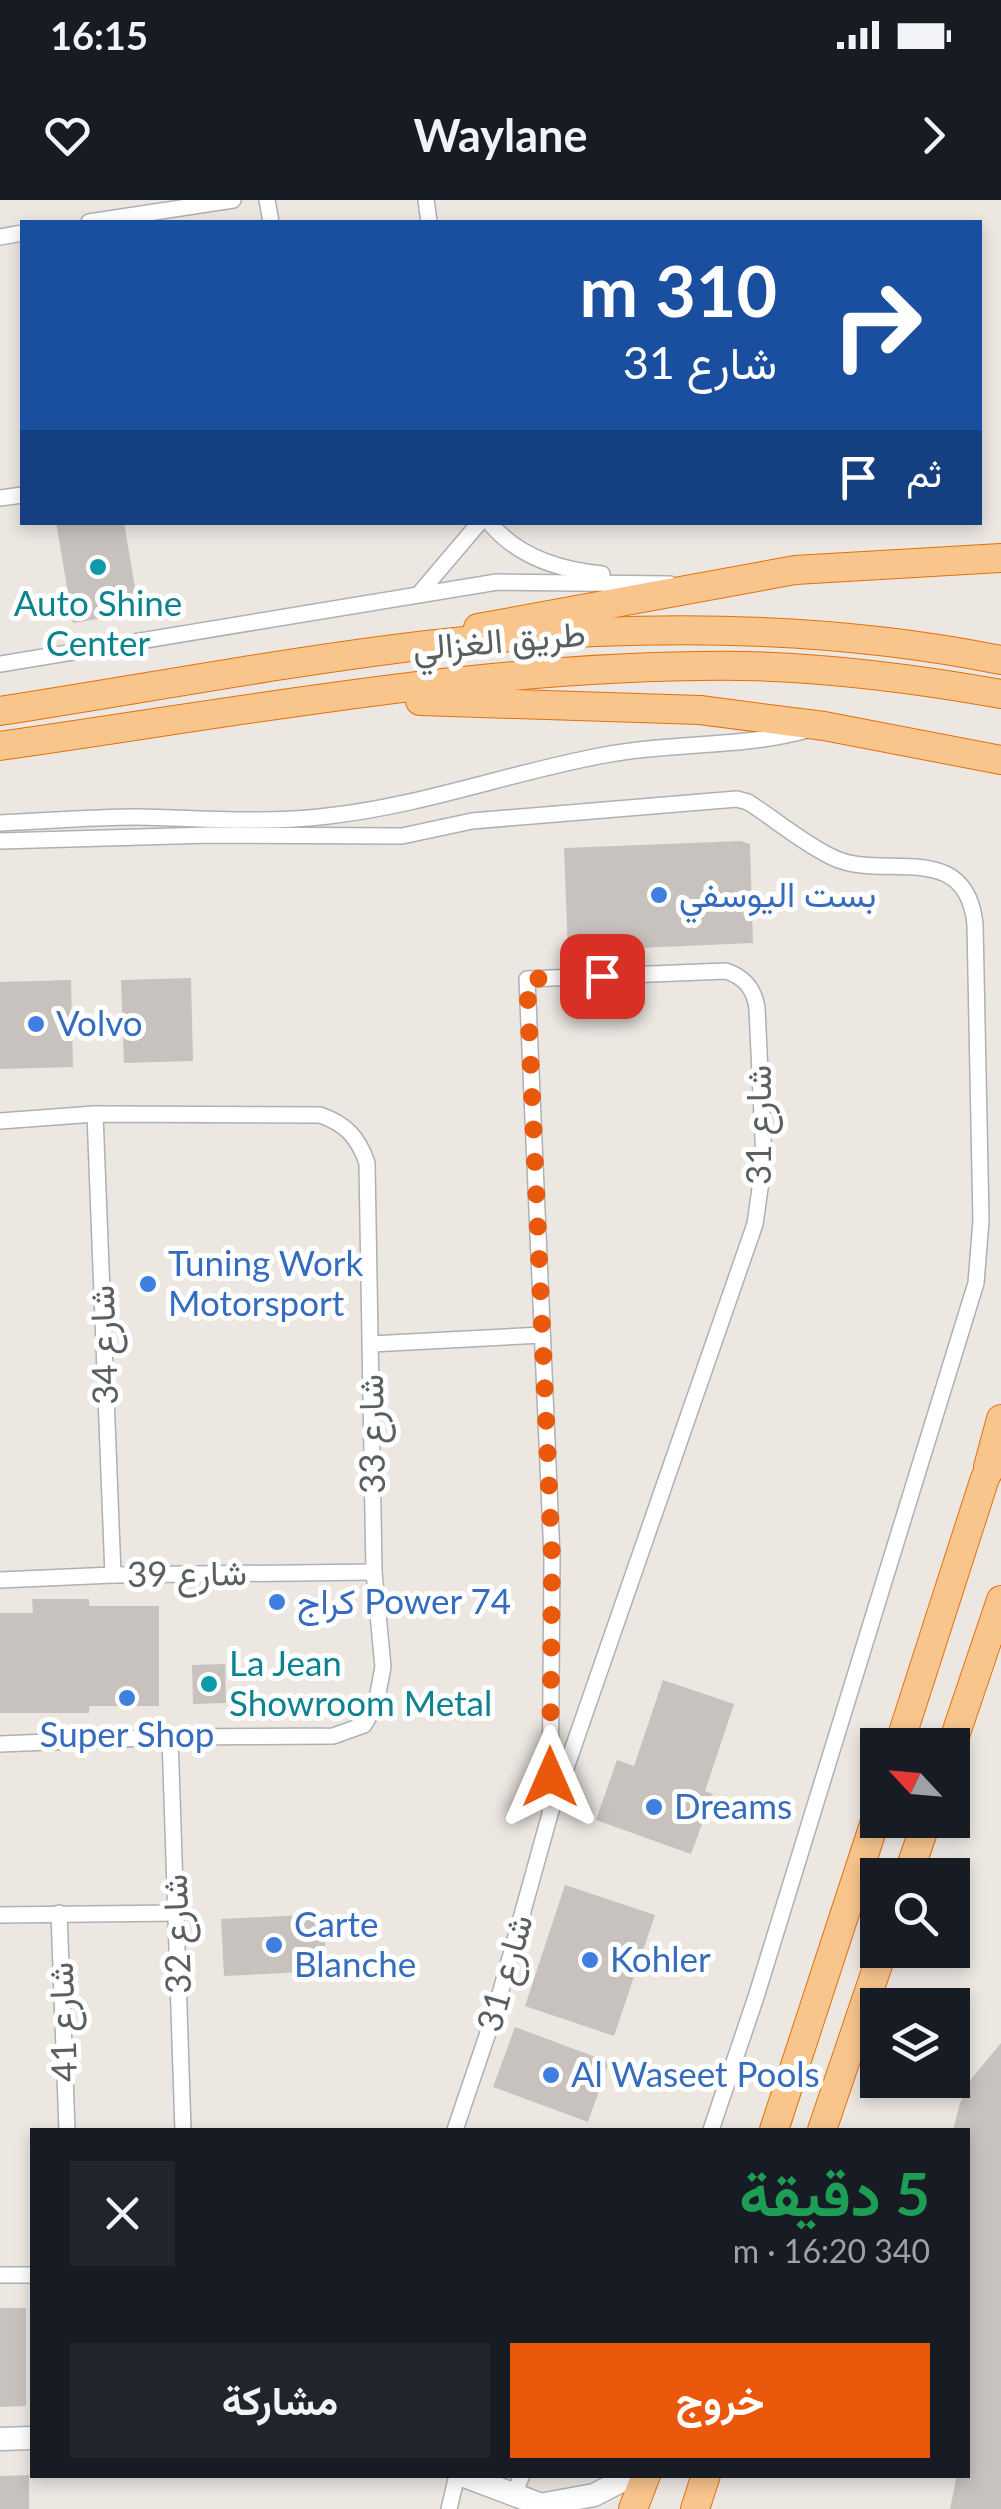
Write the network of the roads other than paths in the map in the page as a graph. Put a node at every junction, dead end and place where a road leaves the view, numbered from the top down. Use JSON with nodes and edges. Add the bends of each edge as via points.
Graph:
{"nodes":[{"id":1,"x":234,"y":200,"type":"edge"},
{"id":2,"x":102,"y":220,"type":"edge"},
{"id":3,"x":477,"y":525,"type":"edge"},
{"id":4,"x":492,"y":525,"type":"edge"},
{"id":5,"x":995,"y":560,"type":"edge"},
{"id":6,"x":650,"y":582,"type":"junction"},
{"id":7,"x":698,"y":586,"type":"junction"},
{"id":8,"x":418,"y":595,"type":"junction"},
{"id":9,"x":428,"y":645,"type":"junction"},
{"id":10,"x":1001,"y":660,"type":"edge"},
{"id":11,"x":0,"y":664,"type":"edge"},
{"id":12,"x":1001,"y":694,"type":"edge"},
{"id":13,"x":339,"y":698,"type":"junction"},
{"id":14,"x":0,"y":711,"type":"edge"},
{"id":15,"x":824,"y":726,"type":"junction"},
{"id":16,"x":886,"y":738,"type":"junction"},
{"id":17,"x":0,"y":746,"type":"edge"},
{"id":18,"x":1001,"y":760,"type":"edge"},
{"id":19,"x":1001,"y":776,"type":"edge"},
{"id":20,"x":0,"y":823,"type":"edge"},
{"id":21,"x":0,"y":841,"type":"edge"},
{"id":22,"x":95,"y":1114,"type":"junction"},
{"id":23,"x":0,"y":1121,"type":"edge"},
{"id":24,"x":542,"y":1335,"type":"junction"},
{"id":25,"x":371,"y":1344,"type":"junction"},
{"id":26,"x":1001,"y":1418,"type":"edge"},
{"id":27,"x":1001,"y":1448,"type":"edge"},
{"id":28,"x":985,"y":1478,"type":"junction"},
{"id":29,"x":374,"y":1572,"type":"junction"},
{"id":30,"x":112,"y":1575,"type":"junction"},
{"id":31,"x":0,"y":1580,"type":"edge"},
{"id":32,"x":1001,"y":1600,"type":"edge"},
{"id":33,"x":1001,"y":1624,"type":"edge"},
{"id":34,"x":982,"y":1658,"type":"junction"},
{"id":35,"x":904,"y":1728,"type":"edge"},
{"id":36,"x":958,"y":1728,"type":"edge"},
{"id":37,"x":170,"y":1738,"type":"junction"},
{"id":38,"x":0,"y":1744,"type":"edge"},
{"id":39,"x":550,"y":1814,"type":"junction"},
{"id":40,"x":869,"y":1838,"type":"edge"},
{"id":41,"x":177,"y":1912,"type":"junction"},
{"id":42,"x":59,"y":1913,"type":"junction"},
{"id":43,"x":0,"y":1915,"type":"edge"},
{"id":44,"x":877,"y":1968,"type":"edge"},
{"id":45,"x":67,"y":2128,"type":"edge"},
{"id":46,"x":183,"y":2128,"type":"edge"},
{"id":47,"x":455,"y":2128,"type":"edge"},
{"id":48,"x":712,"y":2128,"type":"edge"},
{"id":49,"x":775,"y":2128,"type":"edge"},
{"id":50,"x":823,"y":2128,"type":"edge"},
{"id":51,"x":30,"y":2274,"type":"edge"},
{"id":52,"x":0,"y":2275,"type":"edge"},
{"id":53,"x":30,"y":2438,"type":"edge"},
{"id":54,"x":0,"y":2439,"type":"edge"},
{"id":55,"x":458,"y":2478,"type":"edge"},
{"id":56,"x":479,"y":2478,"type":"edge"},
{"id":57,"x":626,"y":2478,"type":"edge"},
{"id":58,"x":645,"y":2478,"type":"edge"},
{"id":59,"x":705,"y":2478,"type":"edge"},
{"id":60,"x":518,"y":2484,"type":"edge"},
{"id":61,"x":549,"y":2506,"type":"edge"},
{"id":62,"x":448,"y":2509,"type":"edge"},
{"id":63,"x":634,"y":2509,"type":"edge"},
{"id":64,"x":695,"y":2509,"type":"edge"}],
"edges":[{"from":1,"to":2,"type":"street"},
{"from":3,"to":8,"type":"street"},
{"from":4,"to":6,"type":"street","via":[[515,548],[542,561]]},
{"from":5,"to":7,"type":"highway","via":[[794,570]]},
{"from":6,"to":7,"type":"street"},
{"from":6,"to":8,"type":"street","via":[[497,582]]},
{"from":7,"to":9,"type":"highway","via":[[486,626]]},
{"from":8,"to":11,"type":"street"},
{"from":9,"to":10,"type":"highway","name":"طريق الغزالي","via":[[728,630],[858,639]]},
{"from":9,"to":14,"type":"highway","name":"طريق الغزالي"},
{"from":12,"to":13,"type":"highway","name":"طريق الغزالي","via":[[846,672],[729,666],[506,676]]},
{"from":13,"to":15,"type":"highway","via":[[700,710]]},
{"from":13,"to":17,"type":"highway","name":"طريق الغزالي"},
{"from":15,"to":16,"type":"highway"},
{"from":15,"to":20,"type":"street","via":[[749,742],[610,754],[445,796],[329,816]]},
{"from":16,"to":18,"type":"highway"},
{"from":16,"to":19,"type":"highway"},
{"from":21,"to":48,"type":"street","via":[[402,836],[472,821],[737,799],[836,859],[923,866],[955,880],[968,896],[976,944],[976,1282]]},
{"from":22,"to":23,"type":"street","name":"شارع 33"},
{"from":22,"to":25,"type":"street","name":"شارع 33","via":[[303,1114],[337,1121],[351,1132],[367,1163]]},
{"from":22,"to":30,"type":"street","name":"شارع 34"},
{"from":24,"to":25,"type":"street"},
{"from":24,"to":39,"type":"street","name":"شارع 31","via":[[552,1557]]},
{"from":24,"to":39,"type":"street","name":"شارع 31","via":[[527,979],[735,974],[757,1008],[764,1160],[758,1210]]},
{"from":25,"to":29,"type":"street","name":"شارع 33"},
{"from":26,"to":28,"type":"highway"},
{"from":27,"to":28,"type":"highway"},
{"from":28,"to":35,"type":"highway"},
{"from":29,"to":30,"type":"street","name":"شارع 39"},
{"from":29,"to":37,"type":"street","name":"شارع 33","via":[[383,1668],[364,1725],[333,1736]]},
{"from":30,"to":31,"type":"street","name":"شارع 39"},
{"from":32,"to":34,"type":"highway"},
{"from":33,"to":34,"type":"highway"},
{"from":34,"to":36,"type":"highway"},
{"from":37,"to":38,"type":"street","name":"شارع 33"},
{"from":37,"to":41,"type":"street","name":"32 شارع"},
{"from":39,"to":47,"type":"street","name":"شارع 31"},
{"from":40,"to":49,"type":"highway"},
{"from":41,"to":42,"type":"street"},
{"from":41,"to":46,"type":"street","name":"32 شارع"},
{"from":42,"to":43,"type":"street"},
{"from":42,"to":45,"type":"street","name":"شارع 41"},
{"from":44,"to":50,"type":"highway"},
{"from":51,"to":52,"type":"street"},
{"from":53,"to":54,"type":"street"},
{"from":55,"to":62,"type":"street"},
{"from":56,"to":60,"type":"street"},
{"from":57,"to":61,"type":"street"},
{"from":58,"to":63,"type":"highway"},
{"from":59,"to":64,"type":"highway"},
{"from":60,"to":61,"type":"street"}]}
